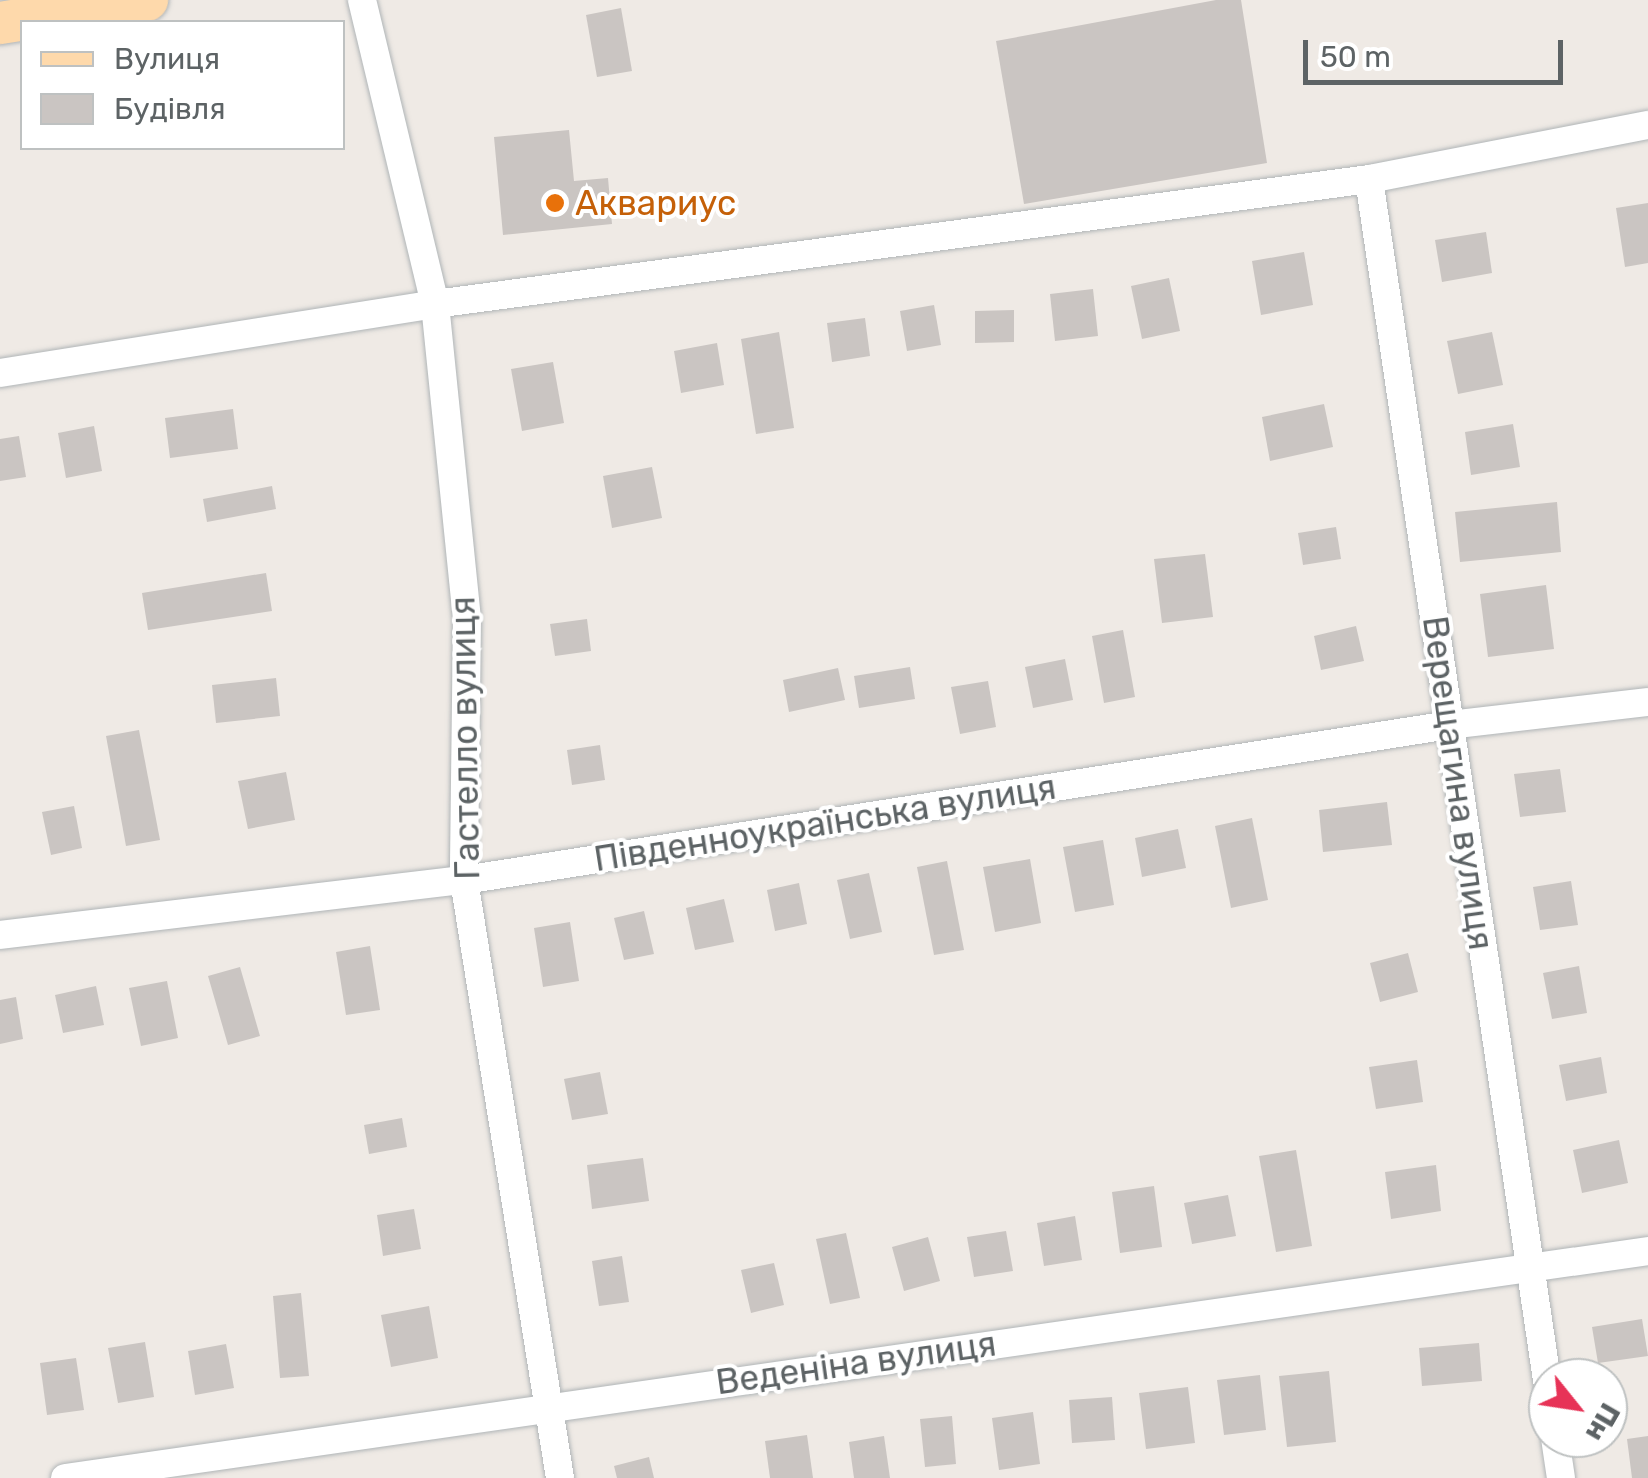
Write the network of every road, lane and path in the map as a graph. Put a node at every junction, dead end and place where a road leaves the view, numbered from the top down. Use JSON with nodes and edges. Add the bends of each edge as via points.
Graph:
{"nodes":[{"id":1,"x":147,"y":0,"type":"edge"},
{"id":2,"x":362,"y":0,"type":"edge"},
{"id":3,"x":0,"y":23,"type":"edge"},
{"id":4,"x":1648,"y":125,"type":"edge"},
{"id":5,"x":1369,"y":179,"type":"junction"},
{"id":6,"x":435,"y":304,"type":"junction"},
{"id":7,"x":0,"y":373,"type":"edge"},
{"id":8,"x":1648,"y":702,"type":"edge"},
{"id":9,"x":1449,"y":726,"type":"junction"},
{"id":10,"x":464,"y":880,"type":"junction"},
{"id":11,"x":0,"y":935,"type":"edge"},
{"id":12,"x":1648,"y":1250,"type":"edge"},
{"id":13,"x":1530,"y":1267,"type":"junction"},
{"id":14,"x":1544,"y":1358,"type":"edge"},
{"id":15,"x":551,"y":1406,"type":"junction"},
{"id":16,"x":65,"y":1478,"type":"edge"},
{"id":17,"x":560,"y":1478,"type":"edge"}],
"edges":[{"from":1,"to":3,"type":"main road"},
{"from":2,"to":6,"type":"street","name":"Гастелло вулиця"},
{"from":4,"to":5,"type":"street"},
{"from":5,"to":6,"type":"street"},
{"from":5,"to":9,"type":"street","name":"Верещагина вулиця"},
{"from":6,"to":7,"type":"street"},
{"from":6,"to":10,"type":"street","name":"Гастелло вулиця","via":[[467,618]]},
{"from":8,"to":9,"type":"street","name":"Південноукраїнська вулиця"},
{"from":9,"to":10,"type":"street","name":"Південноукраїнська вулиця"},
{"from":9,"to":13,"type":"street","name":"Верещагина вулиця"},
{"from":10,"to":11,"type":"street","name":"Південноукраїнська вулиця"},
{"from":10,"to":15,"type":"street","name":"Гастелло вулиця"},
{"from":12,"to":13,"type":"street","name":"Веденіна вулиця"},
{"from":13,"to":14,"type":"street","name":"Верещагина вулиця"},
{"from":13,"to":15,"type":"street","name":"Веденіна вулиця"},
{"from":15,"to":16,"type":"street","name":"Веденіна вулиця"},
{"from":15,"to":17,"type":"street","name":"Гастелло вулиця"}]}
